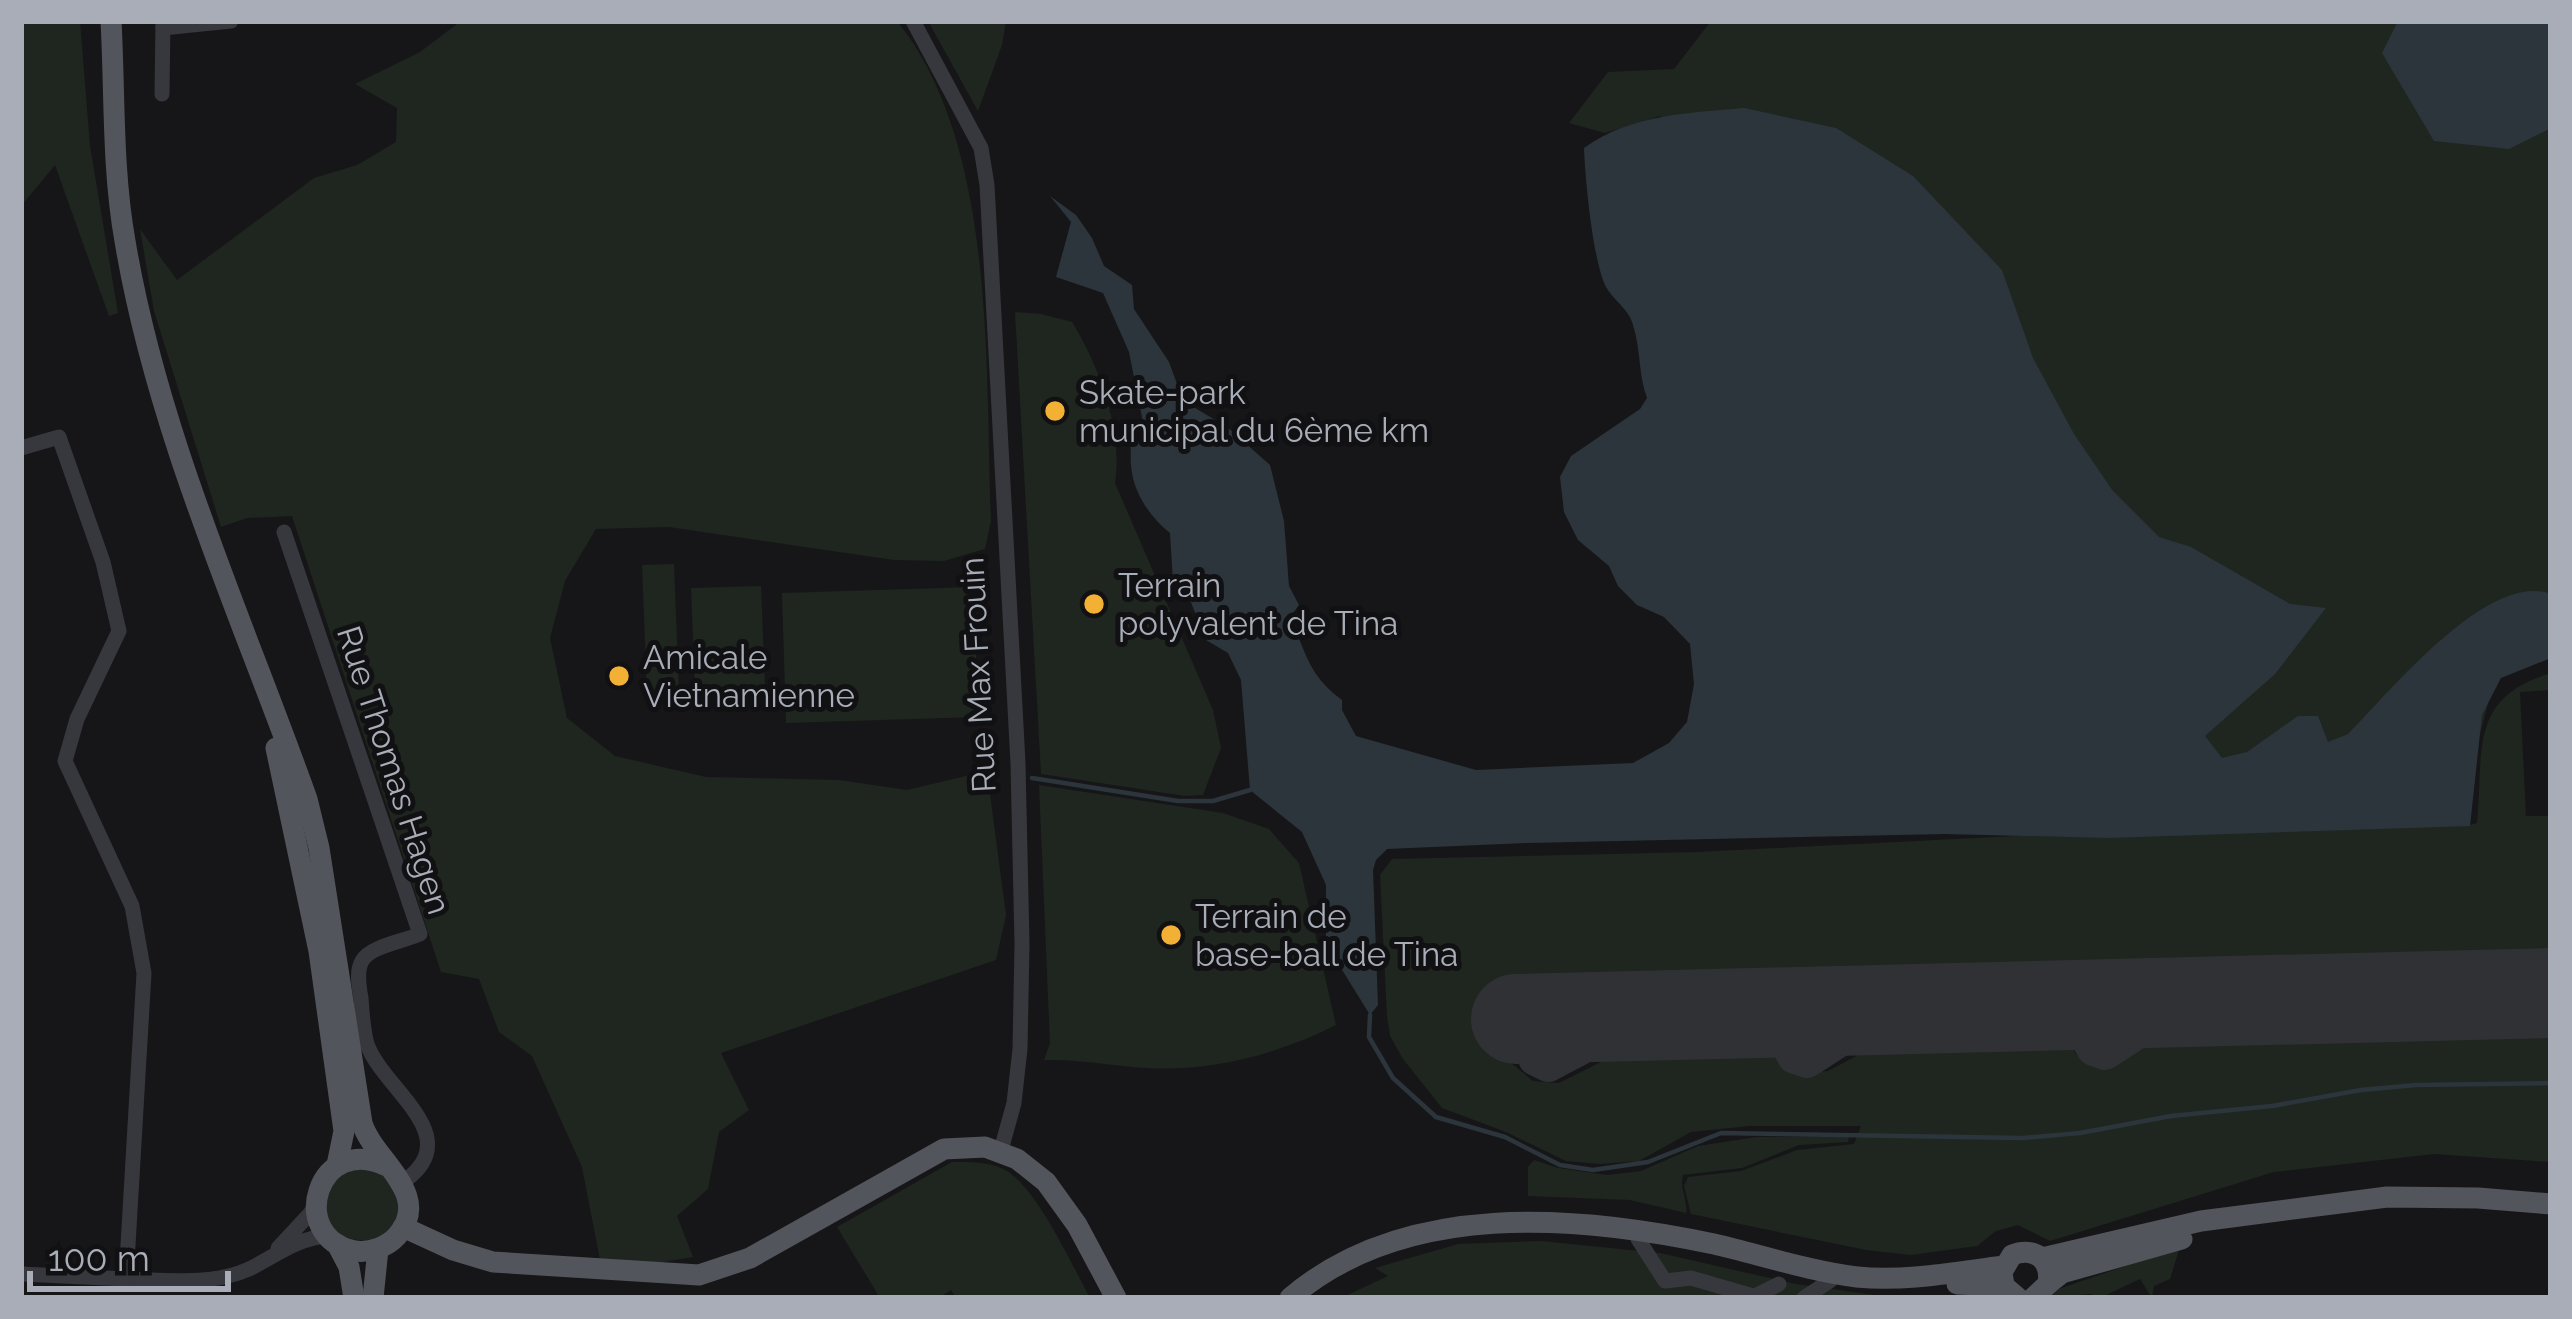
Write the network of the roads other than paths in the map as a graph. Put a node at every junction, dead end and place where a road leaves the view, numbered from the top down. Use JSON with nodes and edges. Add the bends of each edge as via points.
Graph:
{"nodes":[{"id":1,"x":111,"y":21,"type":"edge"},
{"id":2,"x":231,"y":21,"type":"edge"},
{"id":3,"x":913,"y":21,"type":"edge"},
{"id":4,"x":163,"y":25,"type":"edge"},
{"id":5,"x":162,"y":94,"type":"dead end"},
{"id":6,"x":21,"y":448,"type":"edge"},
{"id":7,"x":284,"y":532,"type":"dead end"},
{"id":8,"x":242,"y":620,"type":"junction"},
{"id":9,"x":1001,"y":1150,"type":"junction"},
{"id":10,"x":338,"y":1165,"type":"junction"},
{"id":11,"x":396,"y":1175,"type":"junction"},
{"id":12,"x":2551,"y":1204,"type":"edge"},
{"id":13,"x":316,"y":1207,"type":"junction"},
{"id":14,"x":2551,"y":1216,"type":"edge"},
{"id":15,"x":403,"y":1227,"type":"junction"},
{"id":16,"x":1638,"y":1239,"type":"junction"},
{"id":17,"x":332,"y":1240,"type":"junction"},
{"id":18,"x":378,"y":1249,"type":"junction"},
{"id":19,"x":272,"y":1255,"type":"junction"},
{"id":20,"x":2042,"y":1258,"type":"junction"},
{"id":21,"x":21,"y":1274,"type":"edge"},
{"id":22,"x":126,"y":1279,"type":"junction"},
{"id":23,"x":1831,"y":1280,"type":"junction"},
{"id":24,"x":1779,"y":1284,"type":"dead end"},
{"id":25,"x":2024,"y":1290,"type":"edge"},
{"id":26,"x":1758,"y":1297,"type":"edge"},
{"id":27,"x":354,"y":1298,"type":"edge"},
{"id":28,"x":374,"y":1298,"type":"edge"},
{"id":29,"x":1116,"y":1298,"type":"edge"},
{"id":30,"x":1290,"y":1298,"type":"edge"},
{"id":31,"x":1303,"y":1298,"type":"edge"},
{"id":32,"x":1804,"y":1298,"type":"edge"}],
"edges":[{"from":1,"to":8,"type":"main road","via":[[117,183],[138,307]]},
{"from":2,"to":4,"type":"street"},
{"from":3,"to":9,"type":"street","name":"Rue Max Frouin","via":[[981,148],[987,185],[1022,944],[1020,1049]]},
{"from":4,"to":5,"type":"street"},
{"from":6,"to":22,"type":"street","via":[[59,437],[118,631],[65,761],[132,907],[143,973]]},
{"from":7,"to":11,"type":"street","name":"Rue Thomas Hagen","via":[[420,934],[370,952],[358,976],[368,1045],[428,1129],[429,1146],[411,1176]]},
{"from":8,"to":10,"type":"main road","via":[[319,951],[344,1131]]},
{"from":8,"to":11,"type":"main road","via":[[319,848],[362,1124]]},
{"from":9,"to":15,"type":"main road","via":[[944,1149],[750,1258],[699,1275],[493,1262]]},
{"from":9,"to":29,"type":"main road","via":[[1046,1182]]},
{"from":10,"to":11,"type":"main road","via":[[363,1158]]},
{"from":10,"to":13,"type":"main road","via":[[321,1183]]},
{"from":11,"to":15,"type":"main road","via":[[408,1201]]},
{"from":12,"to":20,"type":"main road","via":[[2366,1199],[2184,1224]]},
{"from":13,"to":17,"type":"main road"},
{"from":13,"to":19,"type":"street"},
{"from":14,"to":25,"type":"main road","via":[[2415,1207],[2283,1222],[2170,1241]]},
{"from":15,"to":18,"type":"main road"},
{"from":16,"to":23,"type":"main road"},
{"from":16,"to":26,"type":"street","via":[[1665,1281],[1691,1278]]},
{"from":16,"to":31,"type":"main road","via":[[1450,1238],[1373,1259]]},
{"from":17,"to":18,"type":"main road","via":[[350,1250]]},
{"from":17,"to":19,"type":"street","via":[[304,1240]]},
{"from":17,"to":27,"type":"main road","via":[[350,1267]]},
{"from":18,"to":28,"type":"main road"},
{"from":19,"to":22,"type":"street","via":[[211,1280]]},
{"from":20,"to":25,"type":"main road","via":[[2049,1270]]},
{"from":20,"to":25,"type":"main road","via":[[2019,1252]]},
{"from":21,"to":22,"type":"street"},
{"from":23,"to":25,"type":"main road"},
{"from":23,"to":32,"type":"street"},
{"from":24,"to":26,"type":"street"},
{"from":25,"to":30,"type":"main road","via":[[1862,1278],[1605,1225],[1496,1223],[1417,1235],[1342,1264]]}]}
